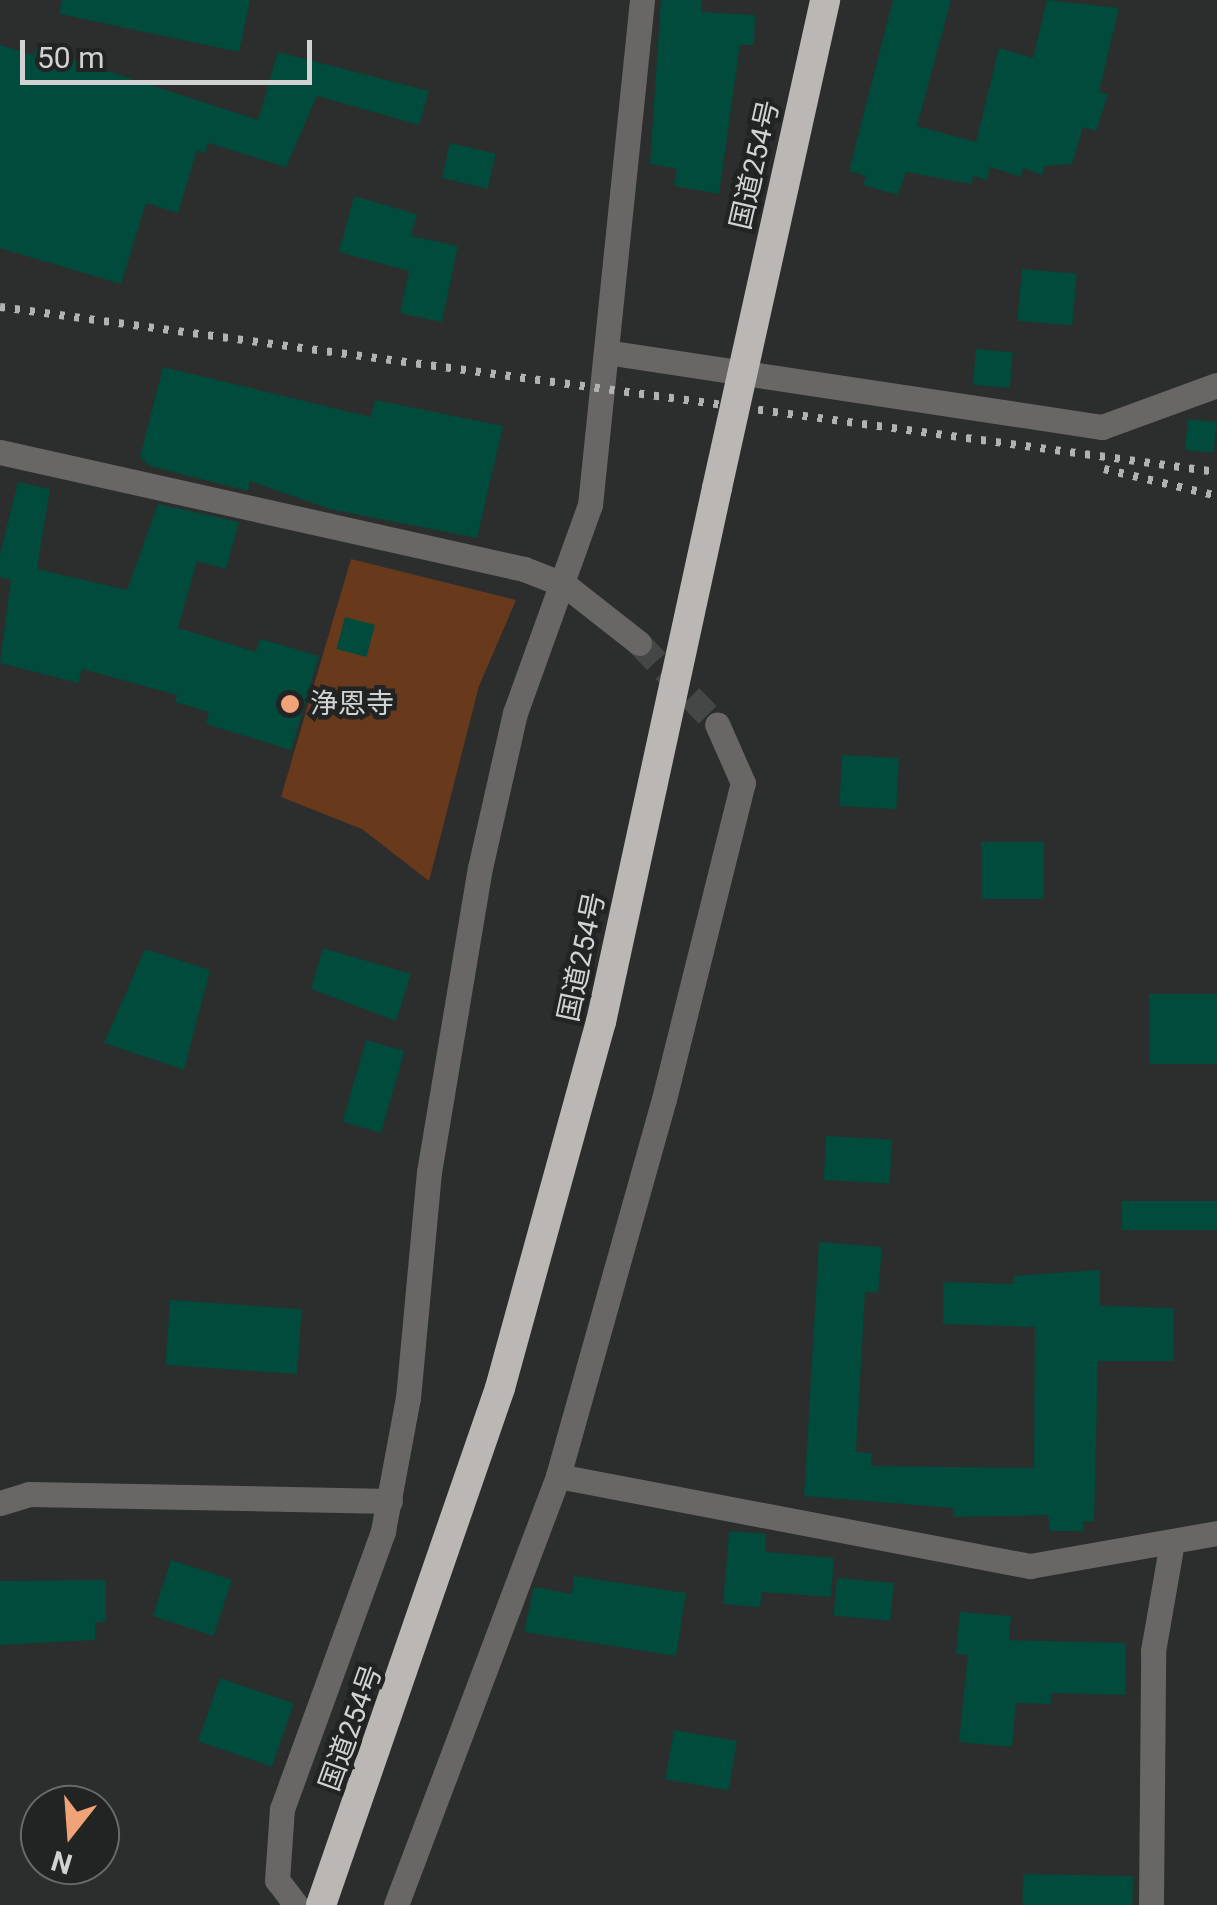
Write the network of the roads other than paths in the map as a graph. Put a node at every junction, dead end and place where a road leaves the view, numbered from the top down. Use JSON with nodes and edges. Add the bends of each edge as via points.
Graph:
{"nodes":[{"id":1,"x":642,"y":0,"type":"edge"},
{"id":2,"x":826,"y":0,"type":"edge"},
{"id":3,"x":606,"y":352,"type":"junction"},
{"id":4,"x":1217,"y":385,"type":"edge"},
{"id":5,"x":0,"y":452,"type":"edge"},
{"id":6,"x":566,"y":585,"type":"junction"},
{"id":7,"x":639,"y":643,"type":"tunnel mouth"},
{"id":8,"x":718,"y":724,"type":"tunnel mouth"},
{"id":9,"x":558,"y":1476,"type":"junction"},
{"id":10,"x":390,"y":1501,"type":"junction"},
{"id":11,"x":0,"y":1503,"type":"edge"},
{"id":12,"x":1217,"y":1533,"type":"edge"},
{"id":13,"x":1172,"y":1542,"type":"junction"},
{"id":14,"x":296,"y":1905,"type":"edge"},
{"id":15,"x":321,"y":1905,"type":"edge"},
{"id":16,"x":396,"y":1905,"type":"edge"},
{"id":17,"x":1151,"y":1905,"type":"edge"}],
"edges":[{"from":1,"to":3,"type":"street"},
{"from":2,"to":15,"type":"highway","name":"国道254号","bridge":true,"via":[[602,1022],[506,1369]]},
{"from":3,"to":4,"type":"street","via":[[1102,428]]},
{"from":3,"to":6,"type":"street","via":[[590,505]]},
{"from":5,"to":6,"type":"street","via":[[505,564]]},
{"from":6,"to":7,"type":"street"},
{"from":6,"to":10,"type":"street","via":[[515,713],[480,868],[429,1172]]},
{"from":8,"to":9,"type":"street","via":[[743,784]]},
{"from":9,"to":13,"type":"street","via":[[1030,1566]]},
{"from":9,"to":16,"type":"street"},
{"from":10,"to":11,"type":"street","via":[[29,1494]]},
{"from":10,"to":14,"type":"street","via":[[342,1659],[282,1809],[277,1880]]},
{"from":12,"to":13,"type":"street"},
{"from":13,"to":17,"type":"street","via":[[1153,1651]]}]}
